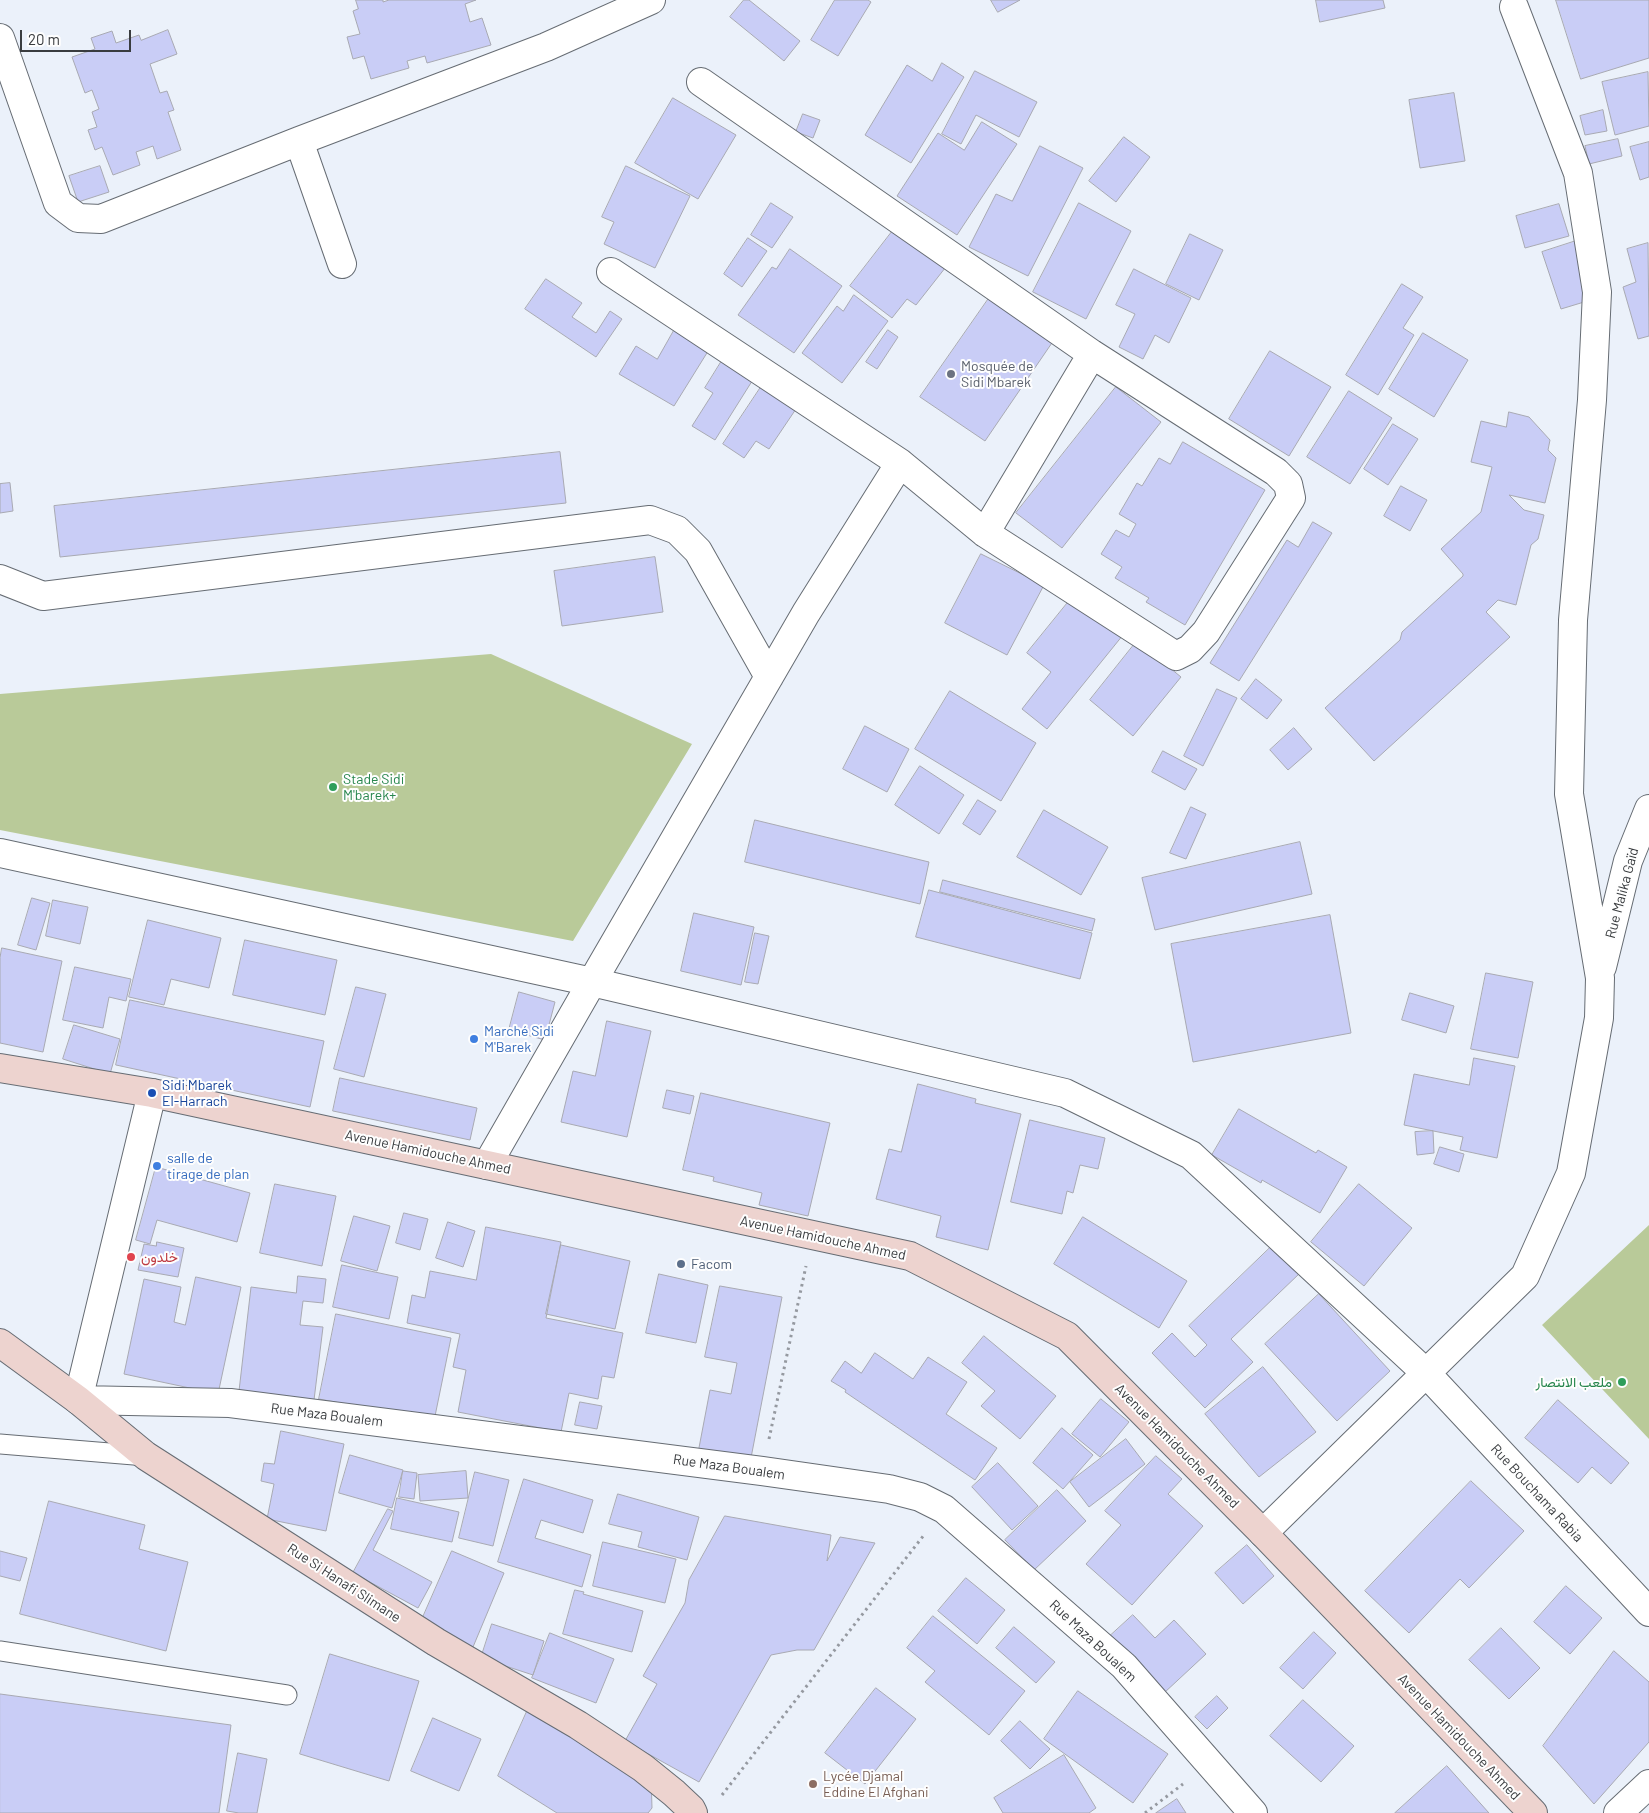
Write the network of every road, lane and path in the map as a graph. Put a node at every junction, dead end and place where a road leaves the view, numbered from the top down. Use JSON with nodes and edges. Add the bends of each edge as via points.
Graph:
{"nodes":[{"id":1,"x":651,"y":0,"type":"edge"},
{"id":2,"x":1514,"y":7,"type":"dead end"},
{"id":3,"x":0,"y":38,"type":"edge"},
{"id":4,"x":701,"y":82,"type":"dead end"},
{"id":5,"x":299,"y":140,"type":"junction"},
{"id":6,"x":342,"y":264,"type":"dead end"},
{"id":7,"x":611,"y":272,"type":"dead end"},
{"id":8,"x":1092,"y":354,"type":"junction"},
{"id":9,"x":900,"y":463,"type":"junction"},
{"id":10,"x":985,"y":532,"type":"junction"},
{"id":11,"x":0,"y":579,"type":"edge"},
{"id":12,"x":769,"y":677,"type":"junction"},
{"id":13,"x":1649,"y":809,"type":"edge"},
{"id":14,"x":0,"y":853,"type":"edge"},
{"id":15,"x":1600,"y":978,"type":"junction"},
{"id":16,"x":592,"y":982,"type":"junction"},
{"id":17,"x":0,"y":1068,"type":"edge"},
{"id":18,"x":152,"y":1094,"type":"junction"},
{"id":19,"x":487,"y":1165,"type":"junction"},
{"id":20,"x":813,"y":1236,"type":"junction"},
{"id":21,"x":0,"y":1343,"type":"edge"},
{"id":22,"x":1426,"y":1373,"type":"junction"},
{"id":23,"x":78,"y":1400,"type":"junction"},
{"id":24,"x":0,"y":1444,"type":"edge"},
{"id":25,"x":146,"y":1456,"type":"junction"},
{"id":26,"x":762,"y":1471,"type":"junction"},
{"id":27,"x":944,"y":1509,"type":"junction"},
{"id":28,"x":1263,"y":1533,"type":"junction"},
{"id":29,"x":1649,"y":1612,"type":"edge"},
{"id":30,"x":0,"y":1651,"type":"edge"},
{"id":31,"x":287,"y":1695,"type":"dead end"},
{"id":32,"x":1210,"y":1764,"type":"junction"},
{"id":33,"x":1649,"y":1784,"type":"edge"},
{"id":34,"x":720,"y":1797,"type":"dead end"},
{"id":35,"x":693,"y":1813,"type":"edge"},
{"id":36,"x":1145,"y":1813,"type":"edge"},
{"id":37,"x":1252,"y":1813,"type":"edge"},
{"id":38,"x":1533,"y":1813,"type":"edge"},
{"id":39,"x":1618,"y":1813,"type":"edge"}],
"edges":[{"from":1,"to":5,"type":"street","via":[[546,47]]},
{"from":2,"to":15,"type":"street","via":[[1578,173],[1597,292],[1592,400],[1573,620],[1569,794]]},
{"from":3,"to":5,"type":"street","via":[[58,203],[78,218],[101,219]]},
{"from":4,"to":8,"type":"street"},
{"from":5,"to":6,"type":"street"},
{"from":7,"to":9,"type":"street"},
{"from":8,"to":10,"type":"street"},
{"from":8,"to":10,"type":"street","via":[[1276,472],[1288,484],[1291,498],[1206,632],[1190,649],[1176,656]]},
{"from":9,"to":10,"type":"street"},
{"from":9,"to":12,"type":"street"},
{"from":11,"to":12,"type":"street","via":[[43,596],[650,520],[678,530],[698,551]]},
{"from":12,"to":16,"type":"street"},
{"from":13,"to":15,"type":"street","name":"Rue Malika Gaïd","via":[[1628,861]]},
{"from":14,"to":16,"type":"street","name":"Rue Bouchama Rabia"},
{"from":15,"to":22,"type":"street","via":[[1599,1018],[1570,1173],[1525,1276]]},
{"from":16,"to":19,"type":"street"},
{"from":16,"to":22,"type":"street","name":"Rue Bouchama Rabia","via":[[1065,1092],[1191,1155]]},
{"from":17,"to":18,"type":"main road","name":"Avenue Hamidouche Ahmed"},
{"from":18,"to":19,"type":"main road","name":"Avenue Hamidouche Ahmed"},
{"from":18,"to":23,"type":"street"},
{"from":19,"to":20,"type":"main road","name":"Avenue Hamidouche Ahmed"},
{"from":20,"to":26,"type":"path"},
{"from":20,"to":28,"type":"main road","name":"Avenue Hamidouche Ahmed","via":[[910,1256],[1067,1336]]},
{"from":21,"to":23,"type":"main road","name":"Rue Si Hanafi Slimane"},
{"from":22,"to":28,"type":"street"},
{"from":22,"to":29,"type":"street","name":"Rue Bouchama Rabia"},
{"from":23,"to":25,"type":"main road","name":"Rue Si Hanafi Slimane"},
{"from":23,"to":26,"type":"street","name":"Rue Maza Boualem","via":[[230,1403]]},
{"from":24,"to":25,"type":"lane"},
{"from":25,"to":35,"type":"main road","name":"Rue Si Hanafi Slimane","via":[[436,1642],[578,1725],[643,1768]]},
{"from":26,"to":27,"type":"street","name":"Rue Maza Boualem","via":[[889,1489],[920,1497]]},
{"from":27,"to":32,"type":"street","name":"Rue Maza Boualem","via":[[1124,1666]]},
{"from":27,"to":34,"type":"path"},
{"from":28,"to":38,"type":"main road","name":"Avenue Hamidouche Ahmed"},
{"from":30,"to":31,"type":"lane"},
{"from":32,"to":36,"type":"path"},
{"from":32,"to":37,"type":"street","name":"Rue Maza Boualem"},
{"from":33,"to":39,"type":"street"}]}
